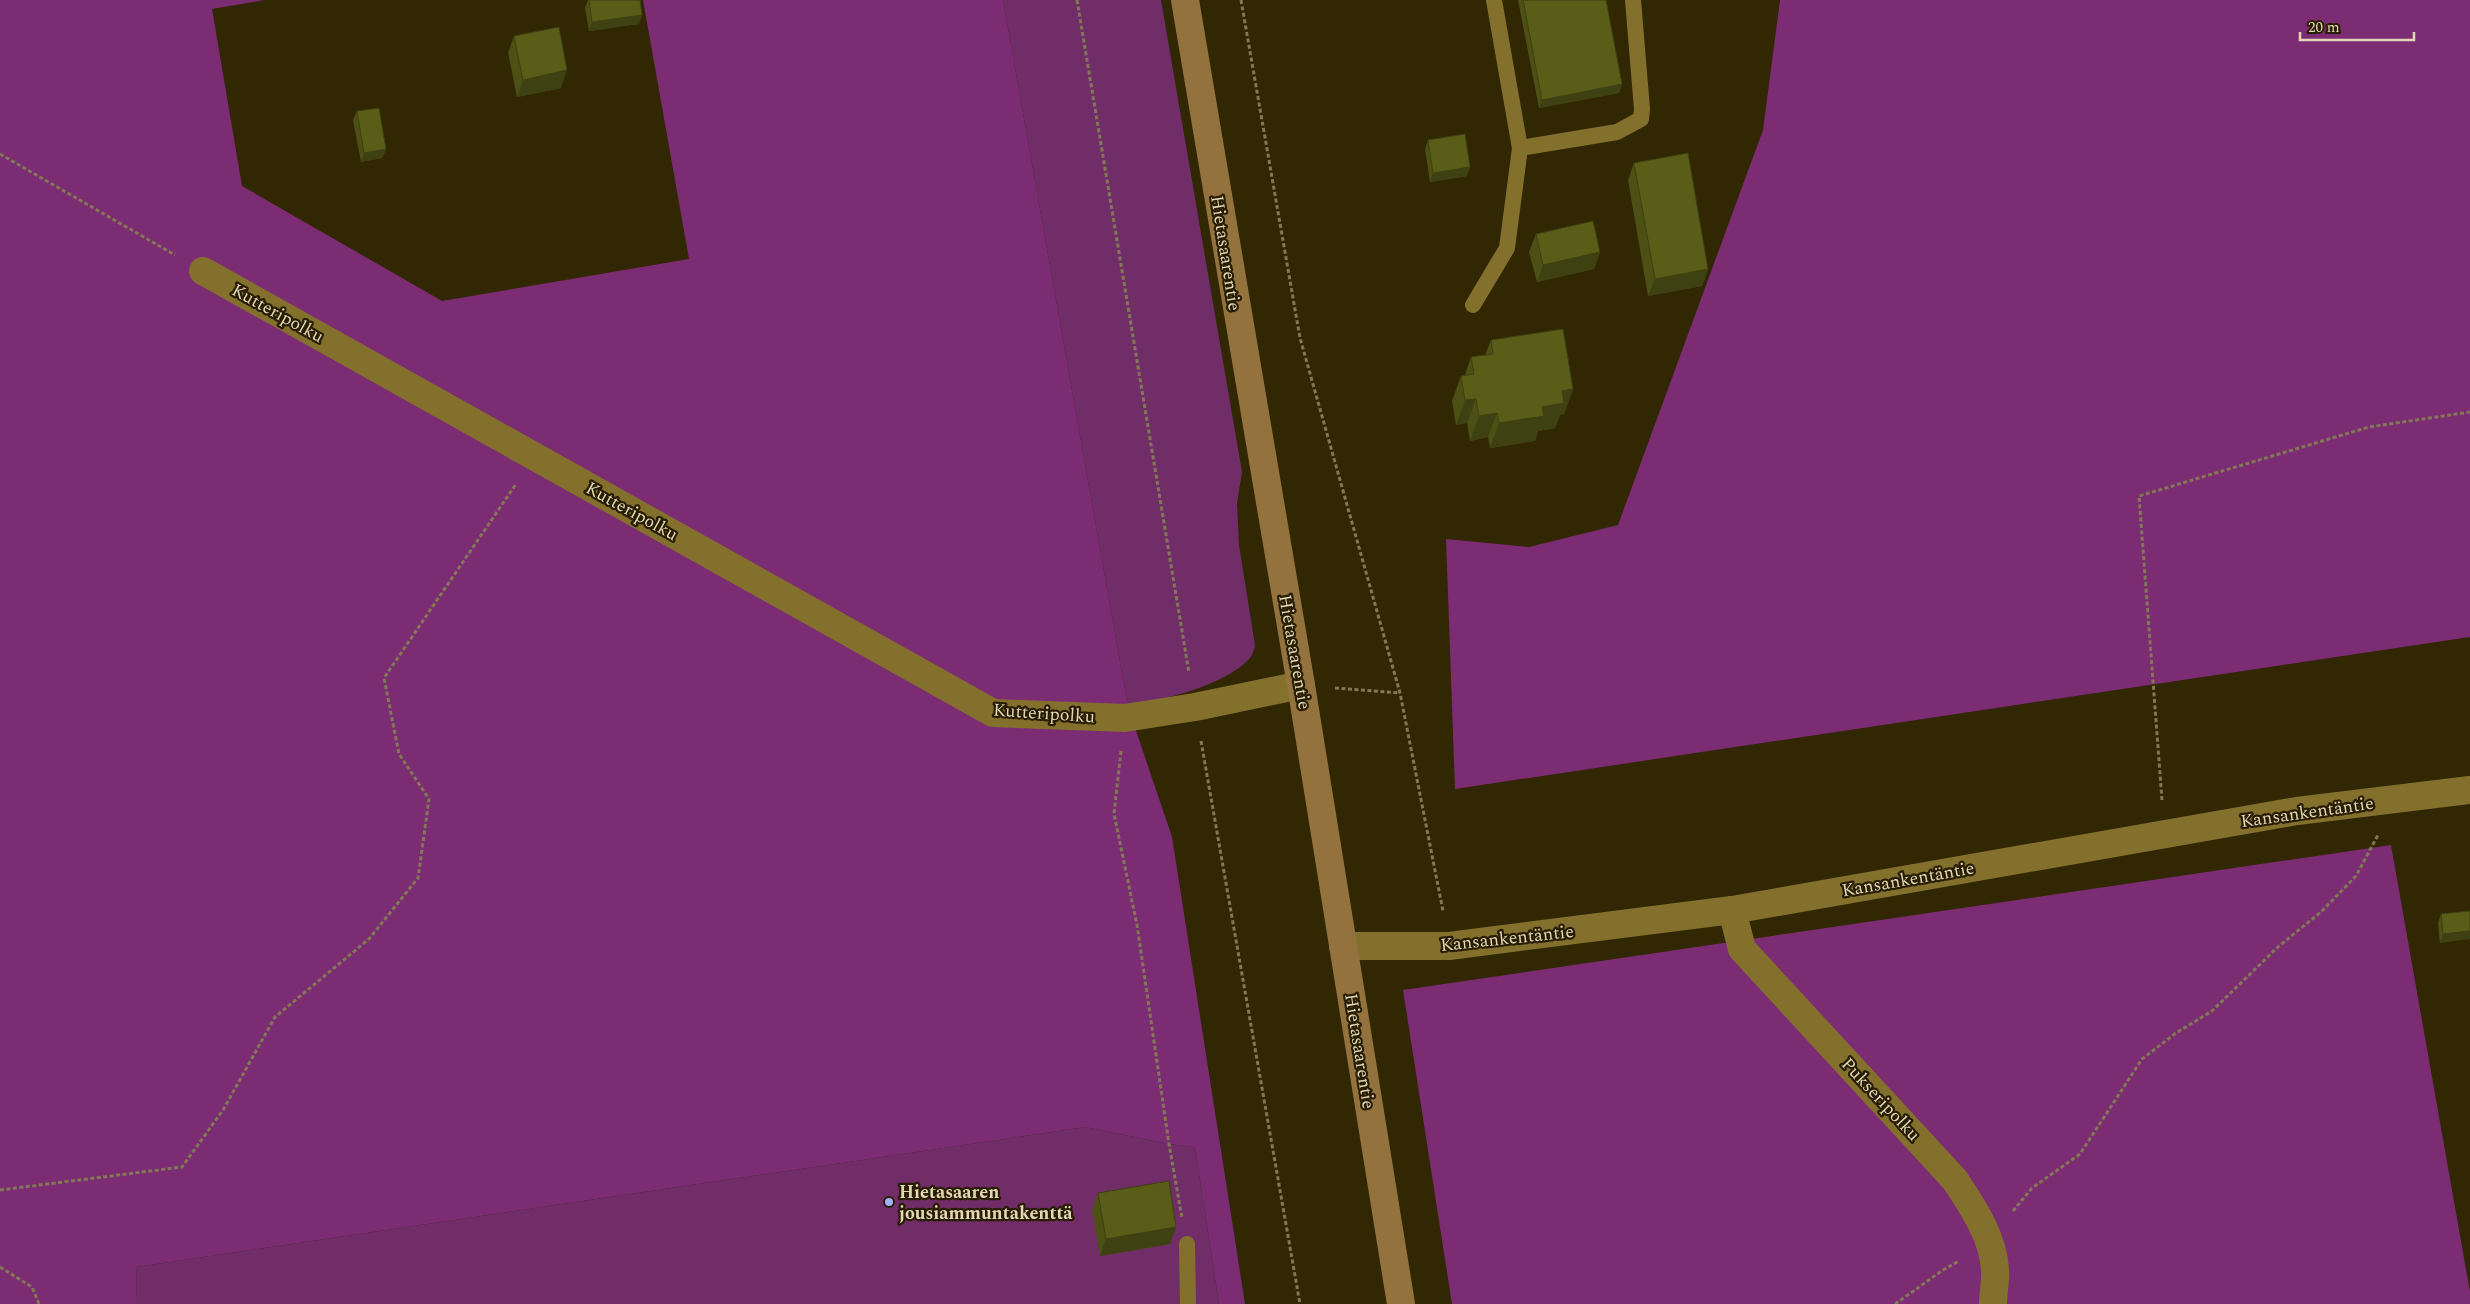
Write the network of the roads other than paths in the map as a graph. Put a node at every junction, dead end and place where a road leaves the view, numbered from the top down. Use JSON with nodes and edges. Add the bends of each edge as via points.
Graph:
{"nodes":[{"id":1,"x":1185,"y":0,"type":"edge"},
{"id":2,"x":1494,"y":0,"type":"edge"},
{"id":3,"x":1633,"y":0,"type":"edge"},
{"id":4,"x":1520,"y":148,"type":"junction"},
{"id":5,"x":203,"y":271,"type":"road end"},
{"id":6,"x":1473,"y":305,"type":"dead end"},
{"id":7,"x":1301,"y":685,"type":"junction"},
{"id":8,"x":2470,"y":790,"type":"edge"},
{"id":9,"x":1732,"y":910,"type":"junction"},
{"id":10,"x":1343,"y":946,"type":"junction"},
{"id":11,"x":1187,"y":1244,"type":"road end"},
{"id":12,"x":1188,"y":1304,"type":"edge"},
{"id":13,"x":1401,"y":1304,"type":"edge"},
{"id":14,"x":1992,"y":1304,"type":"edge"}],
"edges":[{"from":1,"to":7,"type":"street","name":"Hietasaarentie"},
{"from":2,"to":4,"type":"lane"},
{"from":3,"to":4,"type":"lane","via":[[1641,119],[1617,132]]},
{"from":4,"to":6,"type":"lane","via":[[1507,248]]},
{"from":5,"to":7,"type":"street","name":"Kutteripolku","via":[[993,713],[1125,718]]},
{"from":7,"to":10,"type":"street","name":"Hietasaarentie"},
{"from":8,"to":9,"type":"street","name":"Kansankentäntie","via":[[2297,811]]},
{"from":9,"to":10,"type":"street","name":"Kansankentäntie","via":[[1449,946]]},
{"from":9,"to":14,"type":"street","name":"Pukseripolku","via":[[1742,949],[1956,1180],[1978,1216],[1993,1255]]},
{"from":10,"to":13,"type":"street","name":"Hietasaarentie"},
{"from":11,"to":12,"type":"lane"}]}
